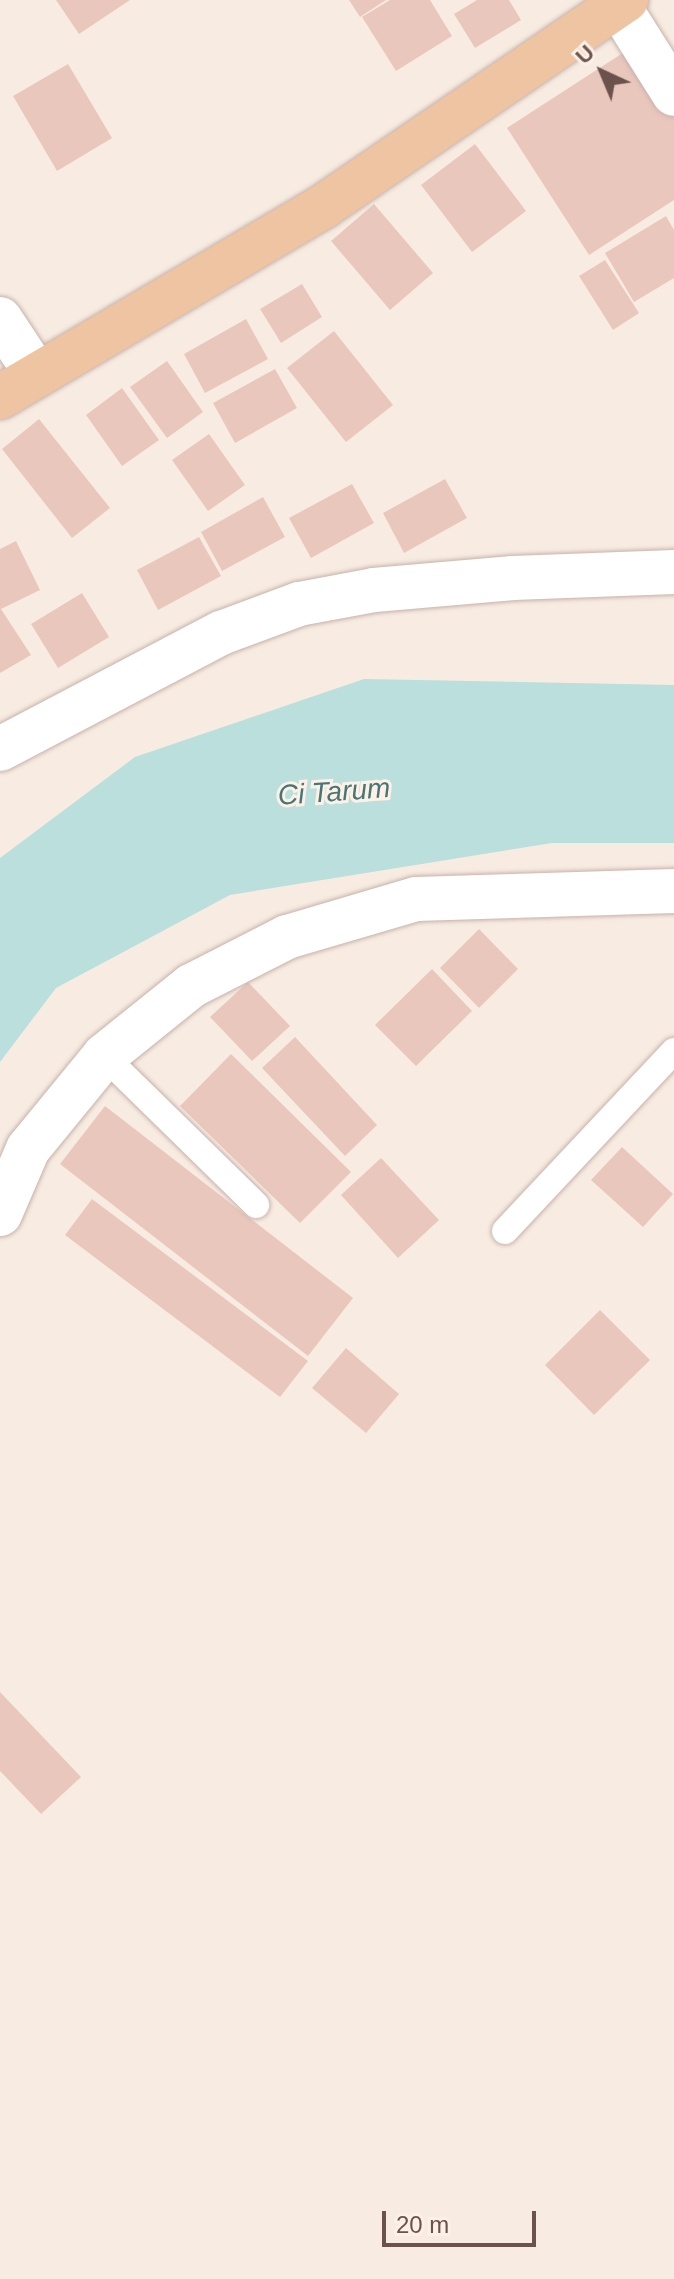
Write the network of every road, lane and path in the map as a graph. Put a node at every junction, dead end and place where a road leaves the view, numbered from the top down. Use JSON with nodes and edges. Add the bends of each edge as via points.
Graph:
{"nodes":[{"id":1,"x":622,"y":3,"type":"edge"},
{"id":2,"x":674,"y":94,"type":"edge"},
{"id":3,"x":0,"y":319,"type":"edge"},
{"id":4,"x":37,"y":375,"type":"junction"},
{"id":5,"x":0,"y":397,"type":"edge"},
{"id":6,"x":674,"y":572,"type":"edge"},
{"id":7,"x":0,"y":749,"type":"edge"},
{"id":8,"x":674,"y":891,"type":"edge"},
{"id":9,"x":674,"y":1051,"type":"edge"},
{"id":10,"x":104,"y":1056,"type":"junction"},
{"id":11,"x":256,"y":1205,"type":"dead end"},
{"id":12,"x":0,"y":1214,"type":"edge"},
{"id":13,"x":505,"y":1231,"type":"dead end"}],
"edges":[{"from":1,"to":2,"type":"street"},
{"from":1,"to":4,"type":"main road","via":[[324,206]]},
{"from":3,"to":4,"type":"street"},
{"from":4,"to":5,"type":"main road"},
{"from":6,"to":7,"type":"street","via":[[513,578],[374,590],[299,604],[221,633]]},
{"from":8,"to":10,"type":"street","via":[[416,899],[287,937],[191,986]]},
{"from":9,"to":13,"type":"lane"},
{"from":10,"to":11,"type":"lane"},
{"from":10,"to":12,"type":"street","via":[[28,1149]]}]}
